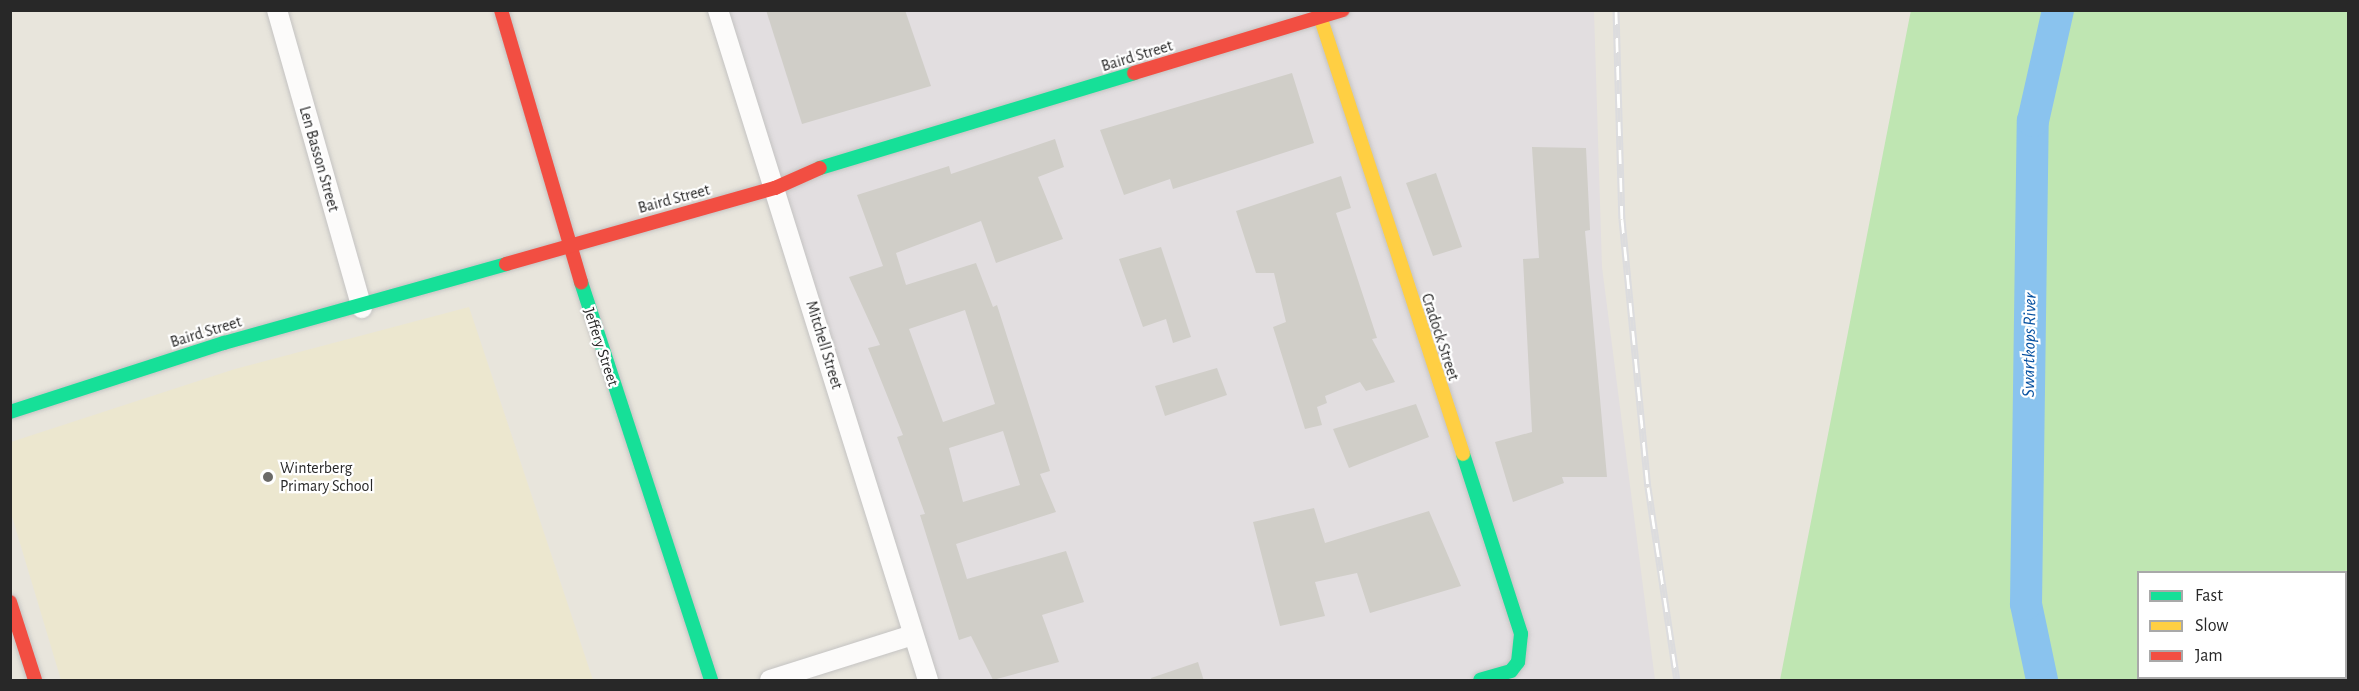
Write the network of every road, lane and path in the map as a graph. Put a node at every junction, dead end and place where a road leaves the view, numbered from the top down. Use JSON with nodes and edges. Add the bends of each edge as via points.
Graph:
{"nodes":[{"id":1,"x":277,"y":10,"type":"edge"},
{"id":2,"x":501,"y":10,"type":"edge"},
{"id":3,"x":718,"y":10,"type":"edge"},
{"id":4,"x":1343,"y":10,"type":"edge"},
{"id":5,"x":1319,"y":14,"type":"edge"},
{"id":6,"x":775,"y":188,"type":"junction"},
{"id":7,"x":569,"y":245,"type":"junction"},
{"id":8,"x":362,"y":308,"type":"junction"},
{"id":9,"x":10,"y":412,"type":"edge"},
{"id":10,"x":10,"y":602,"type":"edge"},
{"id":11,"x":913,"y":634,"type":"junction"},
{"id":12,"x":35,"y":681,"type":"edge"},
{"id":13,"x":711,"y":681,"type":"edge"},
{"id":14,"x":770,"y":681,"type":"edge"},
{"id":15,"x":928,"y":681,"type":"edge"},
{"id":16,"x":1480,"y":681,"type":"edge"}],
"edges":[{"from":1,"to":8,"type":"street","name":"Len Basson Street"},
{"from":2,"to":7,"type":"street","name":"Jeffery Street"},
{"from":3,"to":6,"type":"street","name":"Mitchell Street"},
{"from":4,"to":5,"type":"street","name":"Baird Street"},
{"from":5,"to":6,"type":"street","name":"Baird Street","via":[[793,176]]},
{"from":5,"to":16,"type":"street","name":"Cradock Street","via":[[1514,610],[1522,647],[1510,670]]},
{"from":6,"to":7,"type":"street","name":"Baird Street"},
{"from":6,"to":11,"type":"street","name":"Mitchell Street"},
{"from":7,"to":8,"type":"street","name":"Baird Street"},
{"from":7,"to":13,"type":"street","name":"Jeffery Street"},
{"from":8,"to":9,"type":"street","name":"Baird Street","via":[[224,342]]},
{"from":10,"to":12,"type":"street"},
{"from":11,"to":14,"type":"street"},
{"from":11,"to":15,"type":"street","name":"Mitchell Street"}]}
